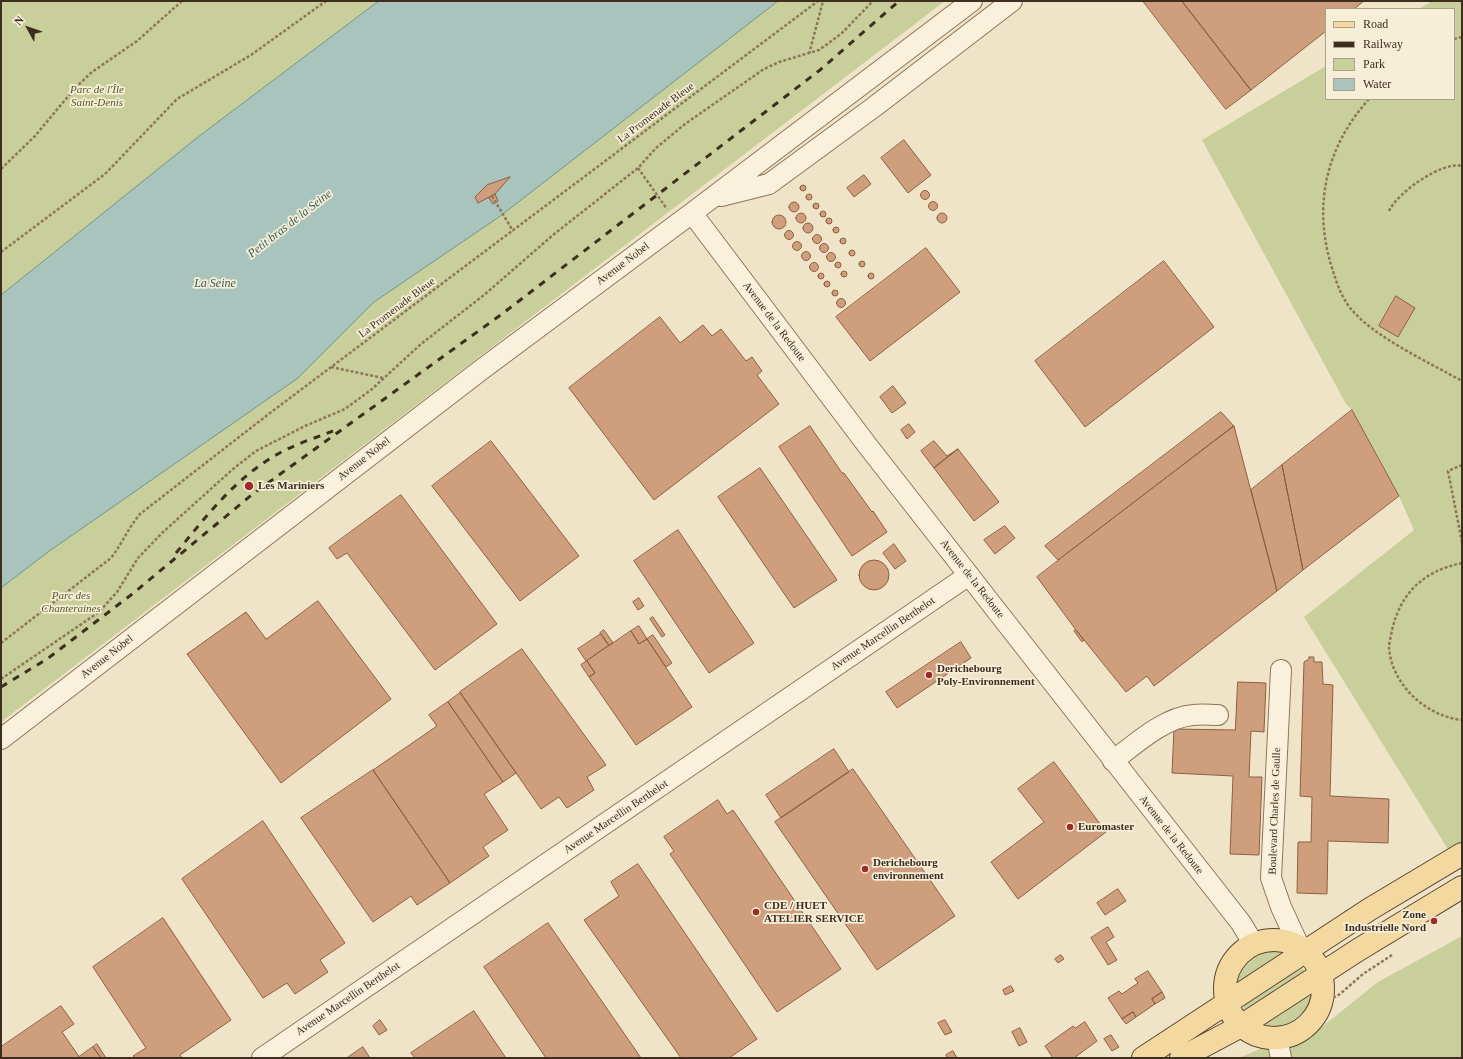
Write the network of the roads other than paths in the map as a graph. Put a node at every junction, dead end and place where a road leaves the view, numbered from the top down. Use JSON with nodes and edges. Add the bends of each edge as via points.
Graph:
{"nodes":[{"id":1,"x":972,"y":1,"type":"edge"},
{"id":2,"x":1012,"y":1,"type":"edge"},
{"id":3,"x":712,"y":198,"type":"junction"},
{"id":4,"x":685,"y":218,"type":"junction"},
{"id":5,"x":969,"y":575,"type":"junction"},
{"id":6,"x":1281,"y":670,"type":"dead end"},
{"id":7,"x":1218,"y":715,"type":"dead end"},
{"id":8,"x":1,"y":739,"type":"edge"},
{"id":9,"x":1113,"y":761,"type":"junction"},
{"id":10,"x":1462,"y":854,"type":"edge"},
{"id":11,"x":1462,"y":887,"type":"edge"},
{"id":12,"x":1254,"y":943,"type":"junction"},
{"id":13,"x":1303,"y":948,"type":"junction"},
{"id":14,"x":1321,"y":974,"type":"junction"},
{"id":15,"x":1227,"y":1004,"type":"junction"},
{"id":16,"x":1241,"y":1026,"type":"junction"},
{"id":17,"x":1279,"y":1048,"type":"edge"},
{"id":18,"x":262,"y":1058,"type":"edge"},
{"id":19,"x":1143,"y":1058,"type":"edge"},
{"id":20,"x":1181,"y":1058,"type":"edge"}],
"edges":[{"from":1,"to":3,"type":"street","name":"Avenue Nobel"},
{"from":2,"to":3,"type":"street","via":[[769,184]]},
{"from":3,"to":4,"type":"street","name":"Avenue Nobel"},
{"from":4,"to":5,"type":"street","name":"Avenue de la Redoute"},
{"from":4,"to":8,"type":"street","name":"Avenue Nobel","via":[[481,370]]},
{"from":5,"to":9,"type":"street","name":"Avenue de la Redoute"},
{"from":5,"to":18,"type":"street","name":"Avenue Marcellin Berthelot"},
{"from":6,"to":13,"type":"street","name":"Boulevard Charles de Gaulle","via":[[1271,878],[1281,907]]},
{"from":7,"to":9,"type":"street","via":[[1180,718],[1154,731]]},
{"from":9,"to":12,"type":"street","name":"Avenue de la Redoute"},
{"from":10,"to":13,"type":"main road"},
{"from":11,"to":14,"type":"main road"},
{"from":12,"to":13,"type":"main road","via":[[1272,939],[1286,940]]},
{"from":12,"to":15,"type":"main road","via":[[1234,960],[1227,975]]},
{"from":13,"to":14,"type":"main road","name":"Boulevard Charles de Gaulle","via":[[1316,963]]},
{"from":13,"to":15,"type":"main road"},
{"from":14,"to":16,"type":"main road"},
{"from":14,"to":17,"type":"main road","name":"Boulevard Charles de Gaulle","via":[[1323,989],[1317,1013],[1305,1027]]},
{"from":15,"to":16,"type":"main road"},
{"from":15,"to":19,"type":"main road"},
{"from":16,"to":17,"type":"main road","name":"Boulevard Charles de Gaulle","via":[[1263,1036]]},
{"from":16,"to":20,"type":"main road"}]}
